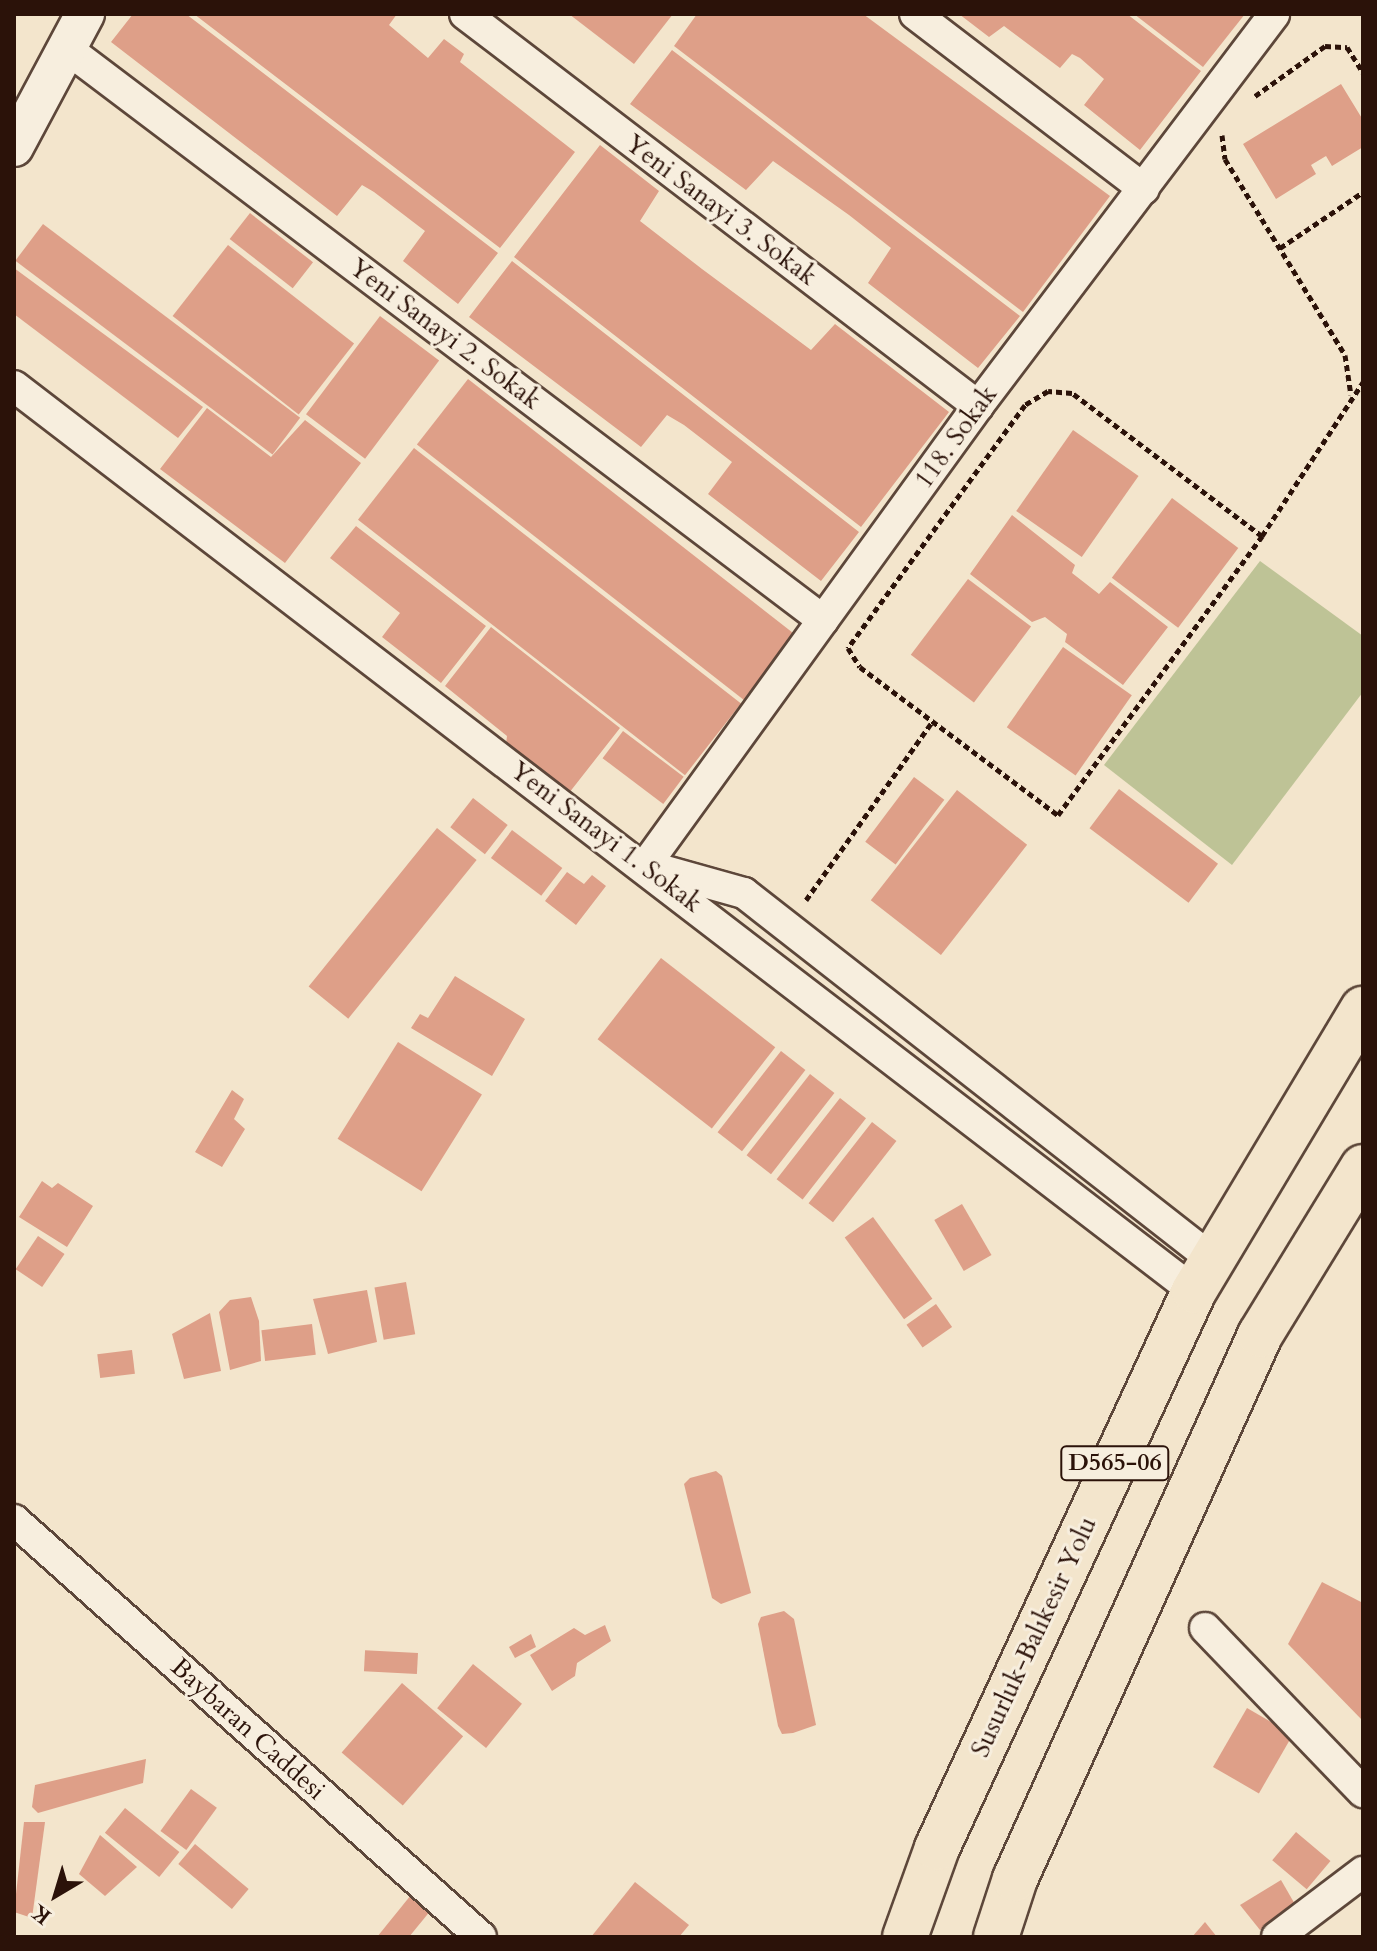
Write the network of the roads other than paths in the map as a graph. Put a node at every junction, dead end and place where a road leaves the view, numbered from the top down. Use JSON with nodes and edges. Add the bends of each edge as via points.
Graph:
{"nodes":[{"id":1,"x":85,"y":14,"type":"edge"},
{"id":2,"x":465,"y":14,"type":"edge"},
{"id":3,"x":915,"y":14,"type":"edge"},
{"id":4,"x":1274,"y":14,"type":"edge"},
{"id":5,"x":66,"y":48,"type":"junction"},
{"id":6,"x":14,"y":147,"type":"edge"},
{"id":7,"x":1144,"y":189,"type":"junction"},
{"id":8,"x":14,"y":386,"type":"edge"},
{"id":9,"x":978,"y":406,"type":"junction"},
{"id":10,"x":823,"y":620,"type":"junction"},
{"id":11,"x":645,"y":866,"type":"junction"},
{"id":12,"x":1363,"y":1009,"type":"edge"},
{"id":13,"x":1363,"y":1167,"type":"edge"},
{"id":14,"x":1203,"y":1275,"type":"junction"},
{"id":15,"x":14,"y":1520,"type":"edge"},
{"id":16,"x":1205,"y":1628,"type":"dead end"},
{"id":17,"x":1363,"y":1792,"type":"edge"},
{"id":18,"x":1360,"y":1871,"type":"edge"},
{"id":19,"x":481,"y":1937,"type":"edge"},
{"id":20,"x":905,"y":1937,"type":"edge"},
{"id":21,"x":996,"y":1937,"type":"edge"},
{"id":22,"x":1277,"y":1937,"type":"edge"}],
"edges":[{"from":1,"to":5,"type":"street"},
{"from":2,"to":9,"type":"street","name":"Yeni Sanayi 3. Sokak"},
{"from":3,"to":7,"type":"street"},
{"from":4,"to":7,"type":"street","name":"118. Sokak"},
{"from":5,"to":6,"type":"street"},
{"from":5,"to":10,"type":"street","name":"Yeni Sanayi 2. Sokak"},
{"from":7,"to":9,"type":"street","name":"118. Sokak"},
{"from":8,"to":11,"type":"street","name":"Yeni Sanayi 1. Sokak"},
{"from":9,"to":10,"type":"street","name":"118. Sokak"},
{"from":10,"to":11,"type":"street","name":"118. Sokak"},
{"from":11,"to":14,"type":"street","name":"Yeni Sanayi 1. Sokak"},
{"from":11,"to":14,"type":"street","via":[[744,893]]},
{"from":12,"to":14,"type":"highway","name":"Susurluk-Balıkesir Yolu","number":"D565-06"},
{"from":13,"to":21,"type":"highway","number":"D565-06","via":[[1260,1335],[1015,1879]]},
{"from":14,"to":20,"type":"highway","name":"Susurluk-Balıkesir Yolu","number":"D565-06","via":[[937,1848]]},
{"from":15,"to":19,"type":"street","name":"Baybaran Caddesi"},
{"from":16,"to":17,"type":"street"},
{"from":18,"to":22,"type":"street"}]}
